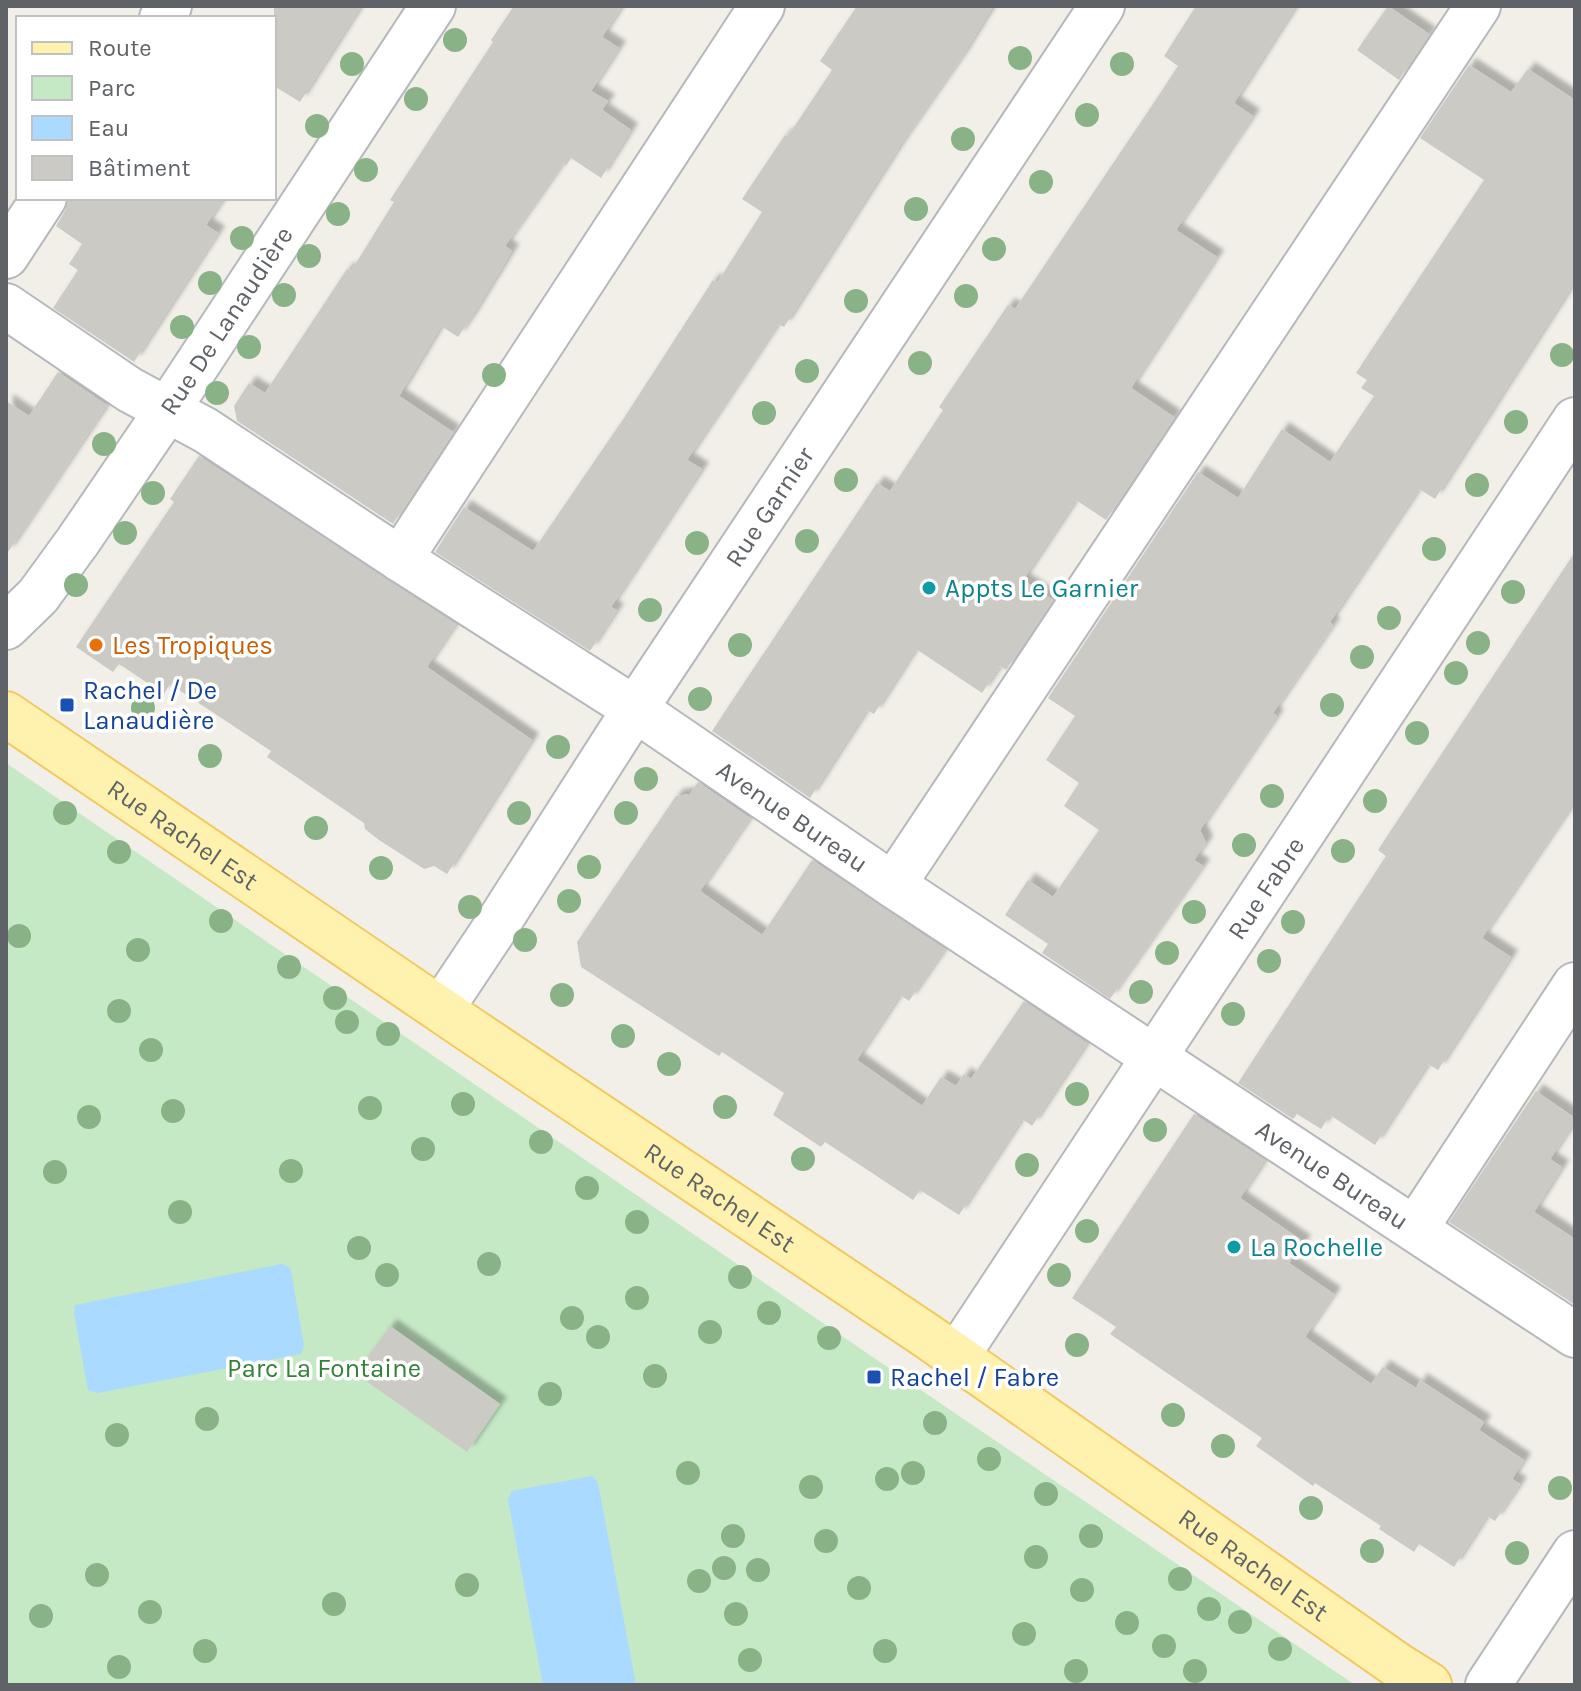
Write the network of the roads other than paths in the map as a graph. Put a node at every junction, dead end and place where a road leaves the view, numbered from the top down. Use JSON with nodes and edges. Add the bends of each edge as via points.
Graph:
{"nodes":[{"id":1,"x":433,"y":6,"type":"edge"},
{"id":2,"x":762,"y":6,"type":"edge"},
{"id":3,"x":1102,"y":6,"type":"edge"},
{"id":4,"x":1478,"y":6,"type":"edge"},
{"id":5,"x":43,"y":200,"type":"edge"},
{"id":6,"x":6,"y":256,"type":"edge"},
{"id":7,"x":6,"y":306,"type":"edge"},
{"id":8,"x":168,"y":409,"type":"junction"},
{"id":9,"x":1575,"y":420,"type":"edge"},
{"id":10,"x":400,"y":559,"type":"junction"},
{"id":11,"x":6,"y":627,"type":"edge"},
{"id":12,"x":635,"y":709,"type":"junction"},
{"id":13,"x":6,"y":714,"type":"edge"},
{"id":14,"x":893,"y":885,"type":"junction"},
{"id":15,"x":1575,"y":985,"type":"edge"},
{"id":16,"x":441,"y":1009,"type":"junction"},
{"id":17,"x":1154,"y":1057,"type":"junction"},
{"id":18,"x":1415,"y":1229,"type":"junction"},
{"id":19,"x":1575,"y":1335,"type":"edge"},
{"id":20,"x":956,"y":1357,"type":"junction"},
{"id":21,"x":1575,"y":1553,"type":"edge"},
{"id":22,"x":1429,"y":1685,"type":"edge"},
{"id":23,"x":1488,"y":1685,"type":"edge"}],
"edges":[{"from":1,"to":8,"type":"street","name":"Rue De Lanaudière"},
{"from":2,"to":10,"type":"street"},
{"from":3,"to":12,"type":"street","name":"Rue Garnier"},
{"from":4,"to":14,"type":"street"},
{"from":5,"to":6,"type":"street"},
{"from":7,"to":8,"type":"street","name":"Avenue Bureau","via":[[130,390]]},
{"from":8,"to":10,"type":"street","name":"Avenue Bureau"},
{"from":8,"to":11,"type":"street","name":"Rue De Lanaudière","via":[[38,596]]},
{"from":9,"to":17,"type":"street","name":"Rue Fabre"},
{"from":10,"to":12,"type":"street","name":"Avenue Bureau"},
{"from":12,"to":14,"type":"street","name":"Avenue Bureau"},
{"from":12,"to":16,"type":"street","name":"Rue Garnier"},
{"from":13,"to":16,"type":"main road","name":"Rue Rachel Est"},
{"from":14,"to":17,"type":"street","name":"Avenue Bureau"},
{"from":15,"to":18,"type":"street"},
{"from":16,"to":20,"type":"main road","name":"Rue Rachel Est"},
{"from":17,"to":18,"type":"street","name":"Avenue Bureau"},
{"from":17,"to":20,"type":"street","name":"Rue Fabre"},
{"from":18,"to":19,"type":"street","name":"Avenue Bureau"},
{"from":20,"to":22,"type":"main road","name":"Rue Rachel Est"},
{"from":21,"to":23,"type":"street"}]}
